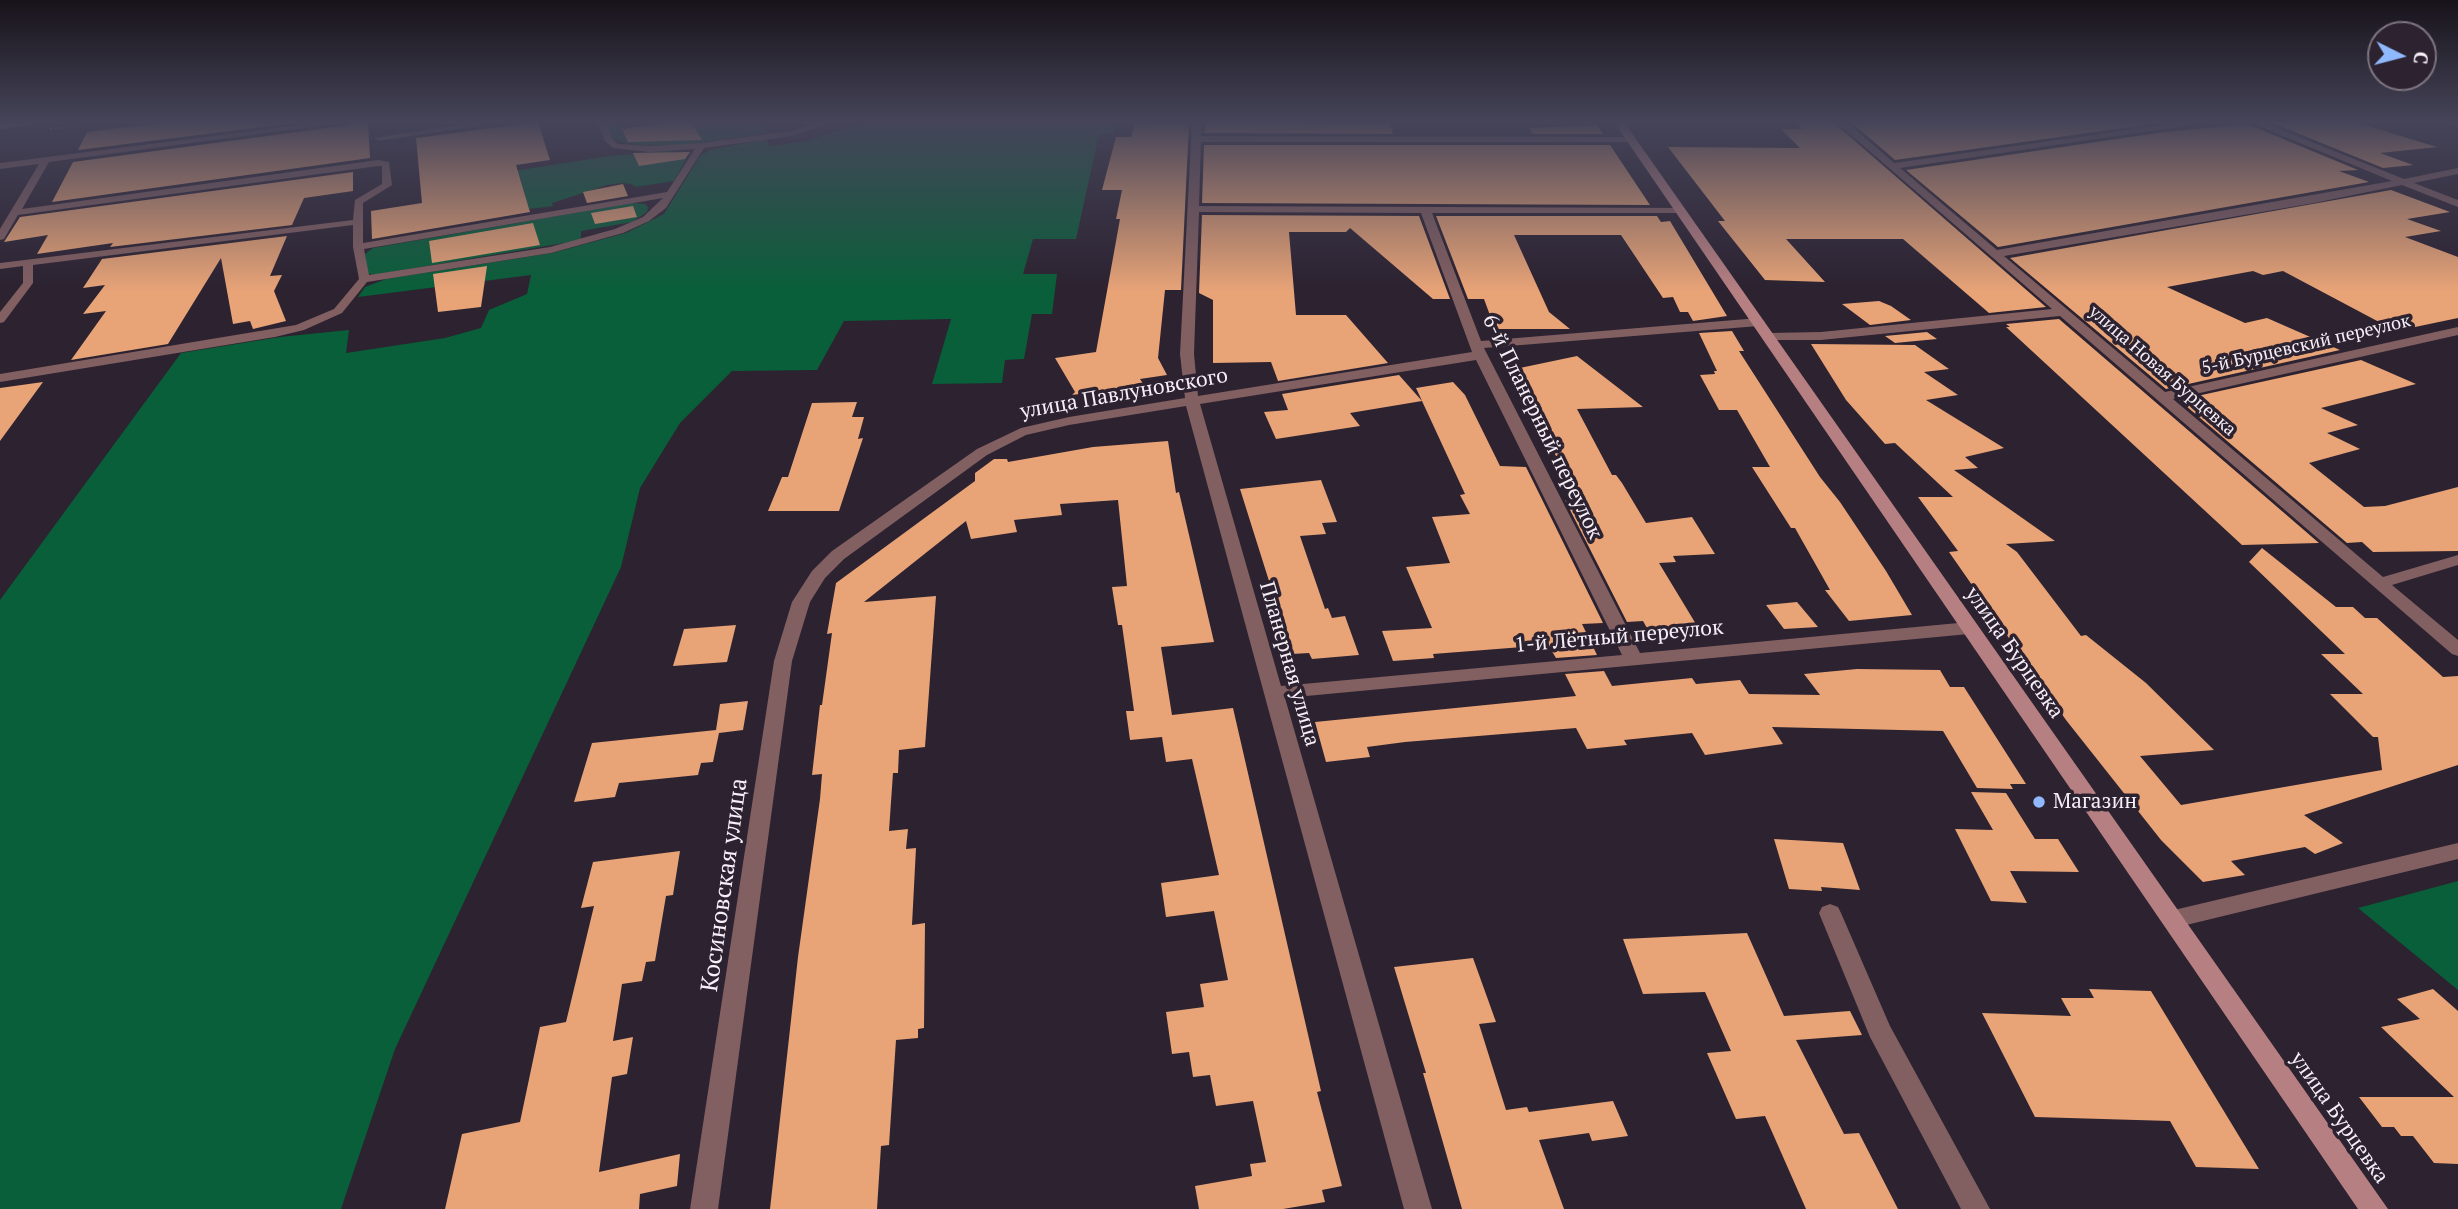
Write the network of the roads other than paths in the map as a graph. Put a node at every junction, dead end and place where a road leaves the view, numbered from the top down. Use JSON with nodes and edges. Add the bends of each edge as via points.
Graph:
{"nodes":[{"id":1,"x":35,"y":178,"type":"edge"},
{"id":2,"x":266,"y":178,"type":"edge"},
{"id":3,"x":387,"y":178,"type":"edge"},
{"id":4,"x":681,"y":178,"type":"edge"},
{"id":5,"x":1194,"y":178,"type":"edge"},
{"id":6,"x":1658,"y":178,"type":"edge"},
{"id":7,"x":1905,"y":178,"type":"edge"},
{"id":8,"x":2392,"y":178,"type":"edge"},
{"id":9,"x":2420,"y":178,"type":"edge"},
{"id":10,"x":2401,"y":182,"type":"junction"},
{"id":11,"x":672,"y":194,"type":"junction"},
{"id":12,"x":2458,"y":204,"type":"edge"},
{"id":13,"x":1192,"y":209,"type":"junction"},
{"id":14,"x":1425,"y":209,"type":"junction"},
{"id":15,"x":1680,"y":209,"type":"junction"},
{"id":16,"x":14,"y":213,"type":"junction"},
{"id":17,"x":357,"y":222,"type":"junction"},
{"id":18,"x":0,"y":237,"type":"edge"},
{"id":19,"x":358,"y":247,"type":"junction"},
{"id":20,"x":1993,"y":254,"type":"junction"},
{"id":21,"x":28,"y":263,"type":"junction"},
{"id":22,"x":0,"y":266,"type":"edge"},
{"id":23,"x":364,"y":279,"type":"junction"},
{"id":24,"x":2063,"y":312,"type":"junction"},
{"id":25,"x":0,"y":320,"type":"edge"},
{"id":26,"x":1764,"y":330,"type":"junction"},
{"id":27,"x":2458,"y":331,"type":"edge"},
{"id":28,"x":1478,"y":350,"type":"junction"},
{"id":29,"x":0,"y":378,"type":"edge"},
{"id":30,"x":2163,"y":397,"type":"junction"},
{"id":31,"x":1192,"y":401,"type":"junction"},
{"id":32,"x":2458,"y":560,"type":"edge"},
{"id":33,"x":818,"y":575,"type":"joint"},
{"id":34,"x":2380,"y":583,"type":"junction"},
{"id":35,"x":1969,"y":628,"type":"junction"},
{"id":36,"x":2458,"y":650,"type":"edge"},
{"id":37,"x":1633,"y":659,"type":"junction"},
{"id":38,"x":1273,"y":692,"type":"junction"},
{"id":39,"x":2458,"y":851,"type":"edge"},
{"id":40,"x":1830,"y":913,"type":"dead end"},
{"id":41,"x":2174,"y":919,"type":"junction"},
{"id":42,"x":704,"y":1209,"type":"edge"},
{"id":43,"x":1418,"y":1209,"type":"edge"},
{"id":44,"x":1976,"y":1209,"type":"edge"},
{"id":45,"x":2374,"y":1209,"type":"edge"}],
"edges":[{"from":1,"to":16,"type":"lane"},
{"from":2,"to":16,"type":"lane"},
{"from":3,"to":17,"type":"lane","via":[[387,185],[358,202]]},
{"from":4,"to":11,"type":"lane"},
{"from":5,"to":13,"type":"street","name":"Планерная улица"},
{"from":6,"to":15,"type":"street","name":"улица Бурцевка"},
{"from":7,"to":20,"type":"street","name":"улица Новая Бурцевка"},
{"from":8,"to":10,"type":"street"},
{"from":9,"to":10,"type":"street"},
{"from":10,"to":12,"type":"street"},
{"from":10,"to":20,"type":"street"},
{"from":11,"to":19,"type":"lane"},
{"from":11,"to":23,"type":"lane","via":[[646,219],[589,241]]},
{"from":13,"to":14,"type":"street"},
{"from":13,"to":31,"type":"street","name":"Планерная улица","via":[[1186,354]]},
{"from":14,"to":15,"type":"street"},
{"from":14,"to":28,"type":"street","name":"6-й Планерный переулок"},
{"from":15,"to":26,"type":"street","name":"улица Бурцевка"},
{"from":16,"to":18,"type":"lane"},
{"from":17,"to":19,"type":"lane"},
{"from":17,"to":21,"type":"lane"},
{"from":19,"to":23,"type":"lane"},
{"from":20,"to":24,"type":"street","name":"улица Новая Бурцевка"},
{"from":21,"to":22,"type":"lane"},
{"from":21,"to":25,"type":"lane","via":[[28,284]]},
{"from":23,"to":29,"type":"lane","via":[[338,311],[300,328]]},
{"from":24,"to":26,"type":"street","name":"улица Павлуновского","via":[[1834,335]]},
{"from":24,"to":30,"type":"street","name":"улица Новая Бурцевка"},
{"from":26,"to":28,"type":"street","name":"улица Павлуновского","via":[[1562,336]]},
{"from":26,"to":35,"type":"street","name":"улица Бурцевка"},
{"from":27,"to":30,"type":"street","name":"5-й Бурцевский переулок"},
{"from":28,"to":31,"type":"street","name":"улица Павлуновского"},
{"from":28,"to":37,"type":"street","name":"6-й Планерный переулок"},
{"from":30,"to":34,"type":"street","name":"улица Новая Бурцевка"},
{"from":31,"to":33,"type":"street","name":"улица Павлуновского","via":[[1069,421],[1001,441],[838,555]]},
{"from":31,"to":38,"type":"street","name":"Планерная улица"},
{"from":32,"to":34,"type":"street"},
{"from":33,"to":42,"type":"street","name":"Косиновская улица","via":[[801,602],[783,661]]},
{"from":34,"to":36,"type":"street","name":"улица Новая Бурцевка"},
{"from":35,"to":37,"type":"street","name":"1-й Лётный переулок"},
{"from":35,"to":41,"type":"street","name":"улица Бурцевка"},
{"from":37,"to":38,"type":"street","name":"1-й Лётный переулок"},
{"from":38,"to":43,"type":"street","name":"Планерная улица"},
{"from":39,"to":41,"type":"street"},
{"from":40,"to":44,"type":"street","via":[[1879,1030]]},
{"from":41,"to":45,"type":"street","name":"улица Бурцевка"}]}
